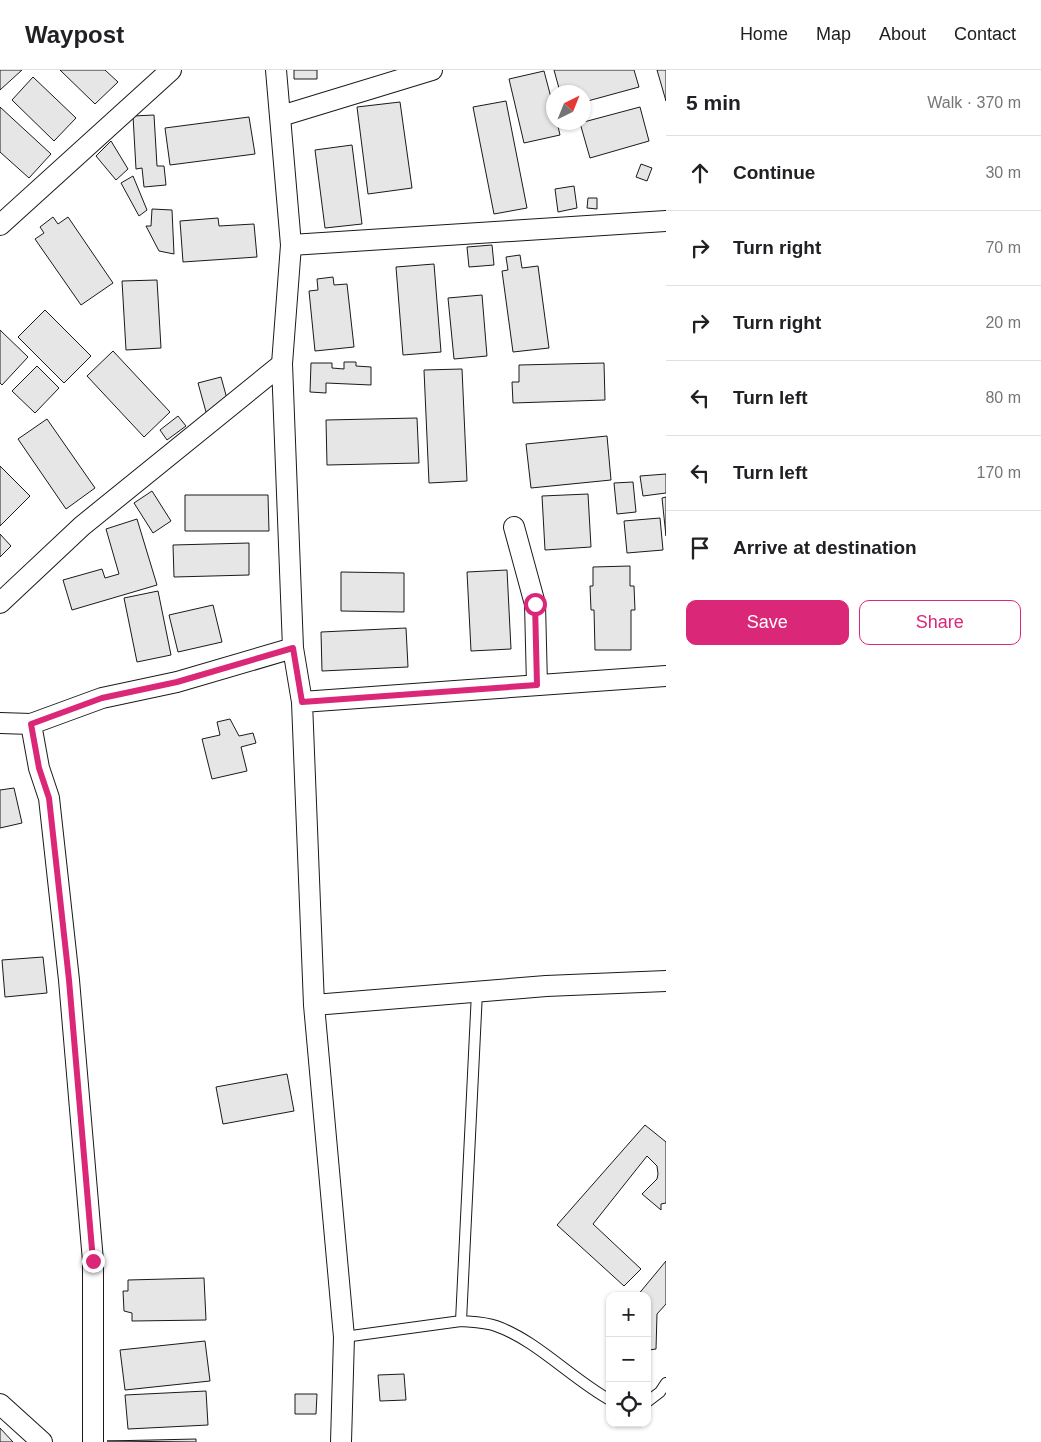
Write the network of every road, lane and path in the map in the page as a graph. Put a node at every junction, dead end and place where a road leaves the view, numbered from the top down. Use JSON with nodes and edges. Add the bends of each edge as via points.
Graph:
{"nodes":[{"id":1,"x":172,"y":70,"type":"edge"},
{"id":2,"x":276,"y":70,"type":"edge"},
{"id":3,"x":432,"y":70,"type":"edge"},
{"id":4,"x":281,"y":116,"type":"junction"},
{"id":5,"x":666,"y":221,"type":"edge"},
{"id":6,"x":0,"y":225,"type":"edge"},
{"id":7,"x":292,"y":245,"type":"junction"},
{"id":8,"x":282,"y":364,"type":"junction"},
{"id":9,"x":514,"y":528,"type":"dead end"},
{"id":10,"x":0,"y":603,"type":"edge"},
{"id":11,"x":293,"y":648,"type":"junction"},
{"id":12,"x":666,"y":676,"type":"edge"},
{"id":13,"x":537,"y":685,"type":"junction"},
{"id":14,"x":302,"y":702,"type":"junction"},
{"id":15,"x":0,"y":724,"type":"edge"},
{"id":16,"x":31,"y":724,"type":"junction"},
{"id":17,"x":666,"y":981,"type":"edge"},
{"id":18,"x":477,"y":992,"type":"junction"},
{"id":19,"x":314,"y":1005,"type":"junction"},
{"id":20,"x":461,"y":1321,"type":"junction"},
{"id":21,"x":344,"y":1337,"type":"junction"},
{"id":22,"x":666,"y":1383,"type":"edge"},
{"id":23,"x":606,"y":1398,"type":"edge"},
{"id":24,"x":651,"y":1399,"type":"edge"},
{"id":25,"x":0,"y":1404,"type":"edge"},
{"id":26,"x":42,"y":1442,"type":"edge"},
{"id":27,"x":93,"y":1442,"type":"edge"},
{"id":28,"x":341,"y":1442,"type":"edge"}],
"edges":[{"from":1,"to":6,"type":"street"},
{"from":2,"to":4,"type":"street"},
{"from":3,"to":4,"type":"street"},
{"from":4,"to":7,"type":"street"},
{"from":5,"to":7,"type":"street"},
{"from":7,"to":8,"type":"street"},
{"from":8,"to":10,"type":"street","via":[[82,526]]},
{"from":8,"to":11,"type":"street"},
{"from":9,"to":13,"type":"street","via":[[535,604]]},
{"from":11,"to":14,"type":"street"},
{"from":11,"to":16,"type":"street","via":[[177,682],[102,698]]},
{"from":12,"to":13,"type":"street"},
{"from":13,"to":14,"type":"street"},
{"from":14,"to":19,"type":"street"},
{"from":15,"to":16,"type":"street"},
{"from":16,"to":27,"type":"street","via":[[39,768],[49,798],[69,980],[93,1261]]},
{"from":17,"to":18,"type":"street"},
{"from":18,"to":19,"type":"street"},
{"from":18,"to":20,"type":"lane"},
{"from":19,"to":21,"type":"street"},
{"from":20,"to":21,"type":"lane"},
{"from":20,"to":23,"type":"lane","via":[[496,1326],[525,1340]]},
{"from":21,"to":28,"type":"street"},
{"from":22,"to":24,"type":"lane"},
{"from":25,"to":26,"type":"street"}]}
